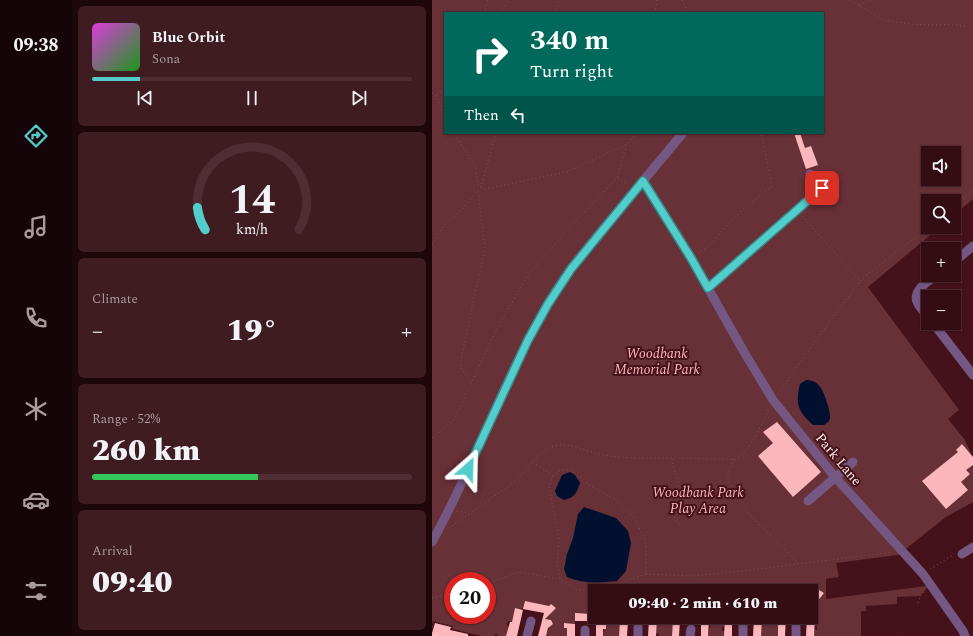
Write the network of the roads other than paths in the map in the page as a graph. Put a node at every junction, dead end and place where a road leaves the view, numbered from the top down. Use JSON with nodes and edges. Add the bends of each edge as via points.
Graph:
{"nodes":[{"id":1,"x":682,"y":134,"type":"edge"},
{"id":2,"x":810,"y":174,"type":"dead end"},
{"id":3,"x":643,"y":181,"type":"junction"},
{"id":4,"x":973,"y":246,"type":"edge"},
{"id":5,"x":961,"y":256,"type":"edge"},
{"id":6,"x":929,"y":282,"type":"edge"},
{"id":7,"x":708,"y":288,"type":"junction"},
{"id":8,"x":921,"y":308,"type":"edge"},
{"id":9,"x":938,"y":330,"type":"edge"},
{"id":10,"x":973,"y":375,"type":"edge"},
{"id":11,"x":853,"y":462,"type":"dead end"},
{"id":12,"x":835,"y":477,"type":"junction"},
{"id":13,"x":808,"y":501,"type":"dead end"},
{"id":14,"x":432,"y":542,"type":"edge"},
{"id":15,"x":973,"y":547,"type":"edge"},
{"id":16,"x":962,"y":554,"type":"road end"},
{"id":17,"x":531,"y":621,"type":"dead end"},
{"id":18,"x":743,"y":624,"type":"edge"},
{"id":19,"x":796,"y":624,"type":"edge"},
{"id":20,"x":528,"y":636,"type":"edge"},
{"id":21,"x":743,"y":636,"type":"edge"},
{"id":22,"x":796,"y":636,"type":"edge"},
{"id":23,"x":965,"y":636,"type":"edge"}],
"edges":[{"from":1,"to":3,"type":"street"},
{"from":2,"to":7,"type":"street","via":[[822,188]]},
{"from":3,"to":7,"type":"street","name":"Park Lane"},
{"from":3,"to":14,"type":"street","via":[[571,269],[548,304],[528,340],[451,507]]},
{"from":4,"to":5,"type":"street"},
{"from":6,"to":8,"type":"street","via":[[919,290],[916,298]]},
{"from":7,"to":12,"type":"street","name":"Park Lane","via":[[773,400]]},
{"from":9,"to":10,"type":"street"},
{"from":11,"to":12,"type":"street"},
{"from":12,"to":13,"type":"street"},
{"from":12,"to":23,"type":"street","name":"Park Lane","via":[[923,574]]},
{"from":15,"to":16,"type":"street"},
{"from":17,"to":20,"type":"street"},
{"from":18,"to":21,"type":"street"},
{"from":19,"to":22,"type":"street"}]}
